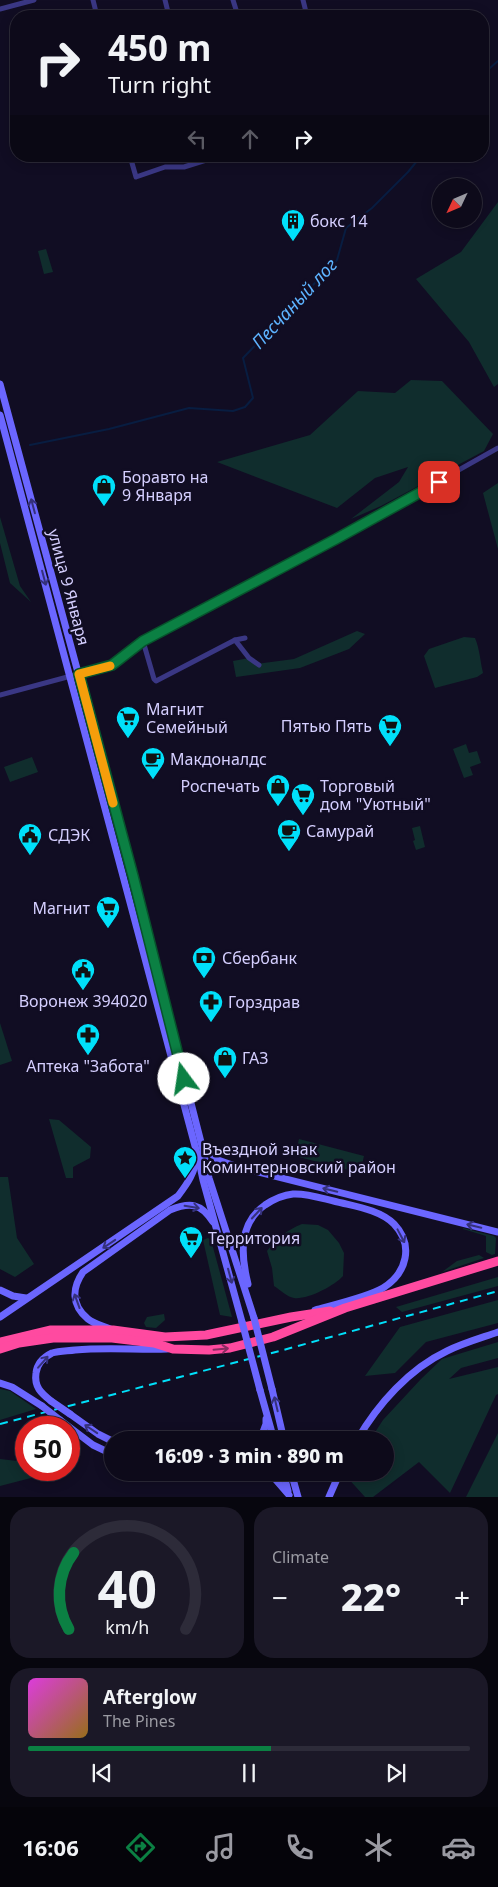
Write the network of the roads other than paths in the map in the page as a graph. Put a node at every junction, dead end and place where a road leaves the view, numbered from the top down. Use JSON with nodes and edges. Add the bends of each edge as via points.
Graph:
{"nodes":[{"id":1,"x":34,"y":0,"type":"edge"},
{"id":2,"x":0,"y":9,"type":"edge"},
{"id":3,"x":132,"y":162,"type":"edge"},
{"id":4,"x":200,"y":162,"type":"edge"},
{"id":5,"x":0,"y":384,"type":"edge"},
{"id":6,"x":0,"y":415,"type":"edge"},
{"id":7,"x":498,"y":448,"type":"edge"},
{"id":8,"x":56,"y":608,"type":"junction"},
{"id":9,"x":245,"y":638,"type":"dead end"},
{"id":10,"x":235,"y":640,"type":"junction"},
{"id":11,"x":143,"y":641,"type":"junction"},
{"id":12,"x":259,"y":665,"type":"dead end"},
{"id":13,"x":79,"y":674,"type":"junction"},
{"id":14,"x":70,"y":677,"type":"junction"},
{"id":15,"x":0,"y":695,"type":"edge"},
{"id":16,"x":199,"y":1146,"type":"junction"},
{"id":17,"x":218,"y":1231,"type":"junction"},
{"id":18,"x":498,"y":1232,"type":"edge"},
{"id":19,"x":498,"y":1262,"type":"edge"},
{"id":20,"x":3,"y":1291,"type":"edge"},
{"id":21,"x":29,"y":1298,"type":"junction"},
{"id":22,"x":345,"y":1308,"type":"junction"},
{"id":23,"x":251,"y":1309,"type":"junction"},
{"id":24,"x":8,"y":1312,"type":"junction"},
{"id":25,"x":291,"y":1316,"type":"junction"},
{"id":26,"x":0,"y":1317,"type":"edge"},
{"id":27,"x":112,"y":1330,"type":"junction"},
{"id":28,"x":498,"y":1332,"type":"edge"},
{"id":29,"x":0,"y":1342,"type":"edge"},
{"id":30,"x":0,"y":1349,"type":"edge"},
{"id":31,"x":172,"y":1349,"type":"junction"},
{"id":32,"x":0,"y":1383,"type":"edge"},
{"id":33,"x":265,"y":1408,"type":"junction"},
{"id":34,"x":280,"y":1420,"type":"junction"},
{"id":35,"x":263,"y":1431,"type":"edge"},
{"id":36,"x":271,"y":1431,"type":"edge"},
{"id":37,"x":282,"y":1431,"type":"edge"},
{"id":38,"x":284,"y":1431,"type":"edge"},
{"id":39,"x":364,"y":1431,"type":"edge"},
{"id":40,"x":104,"y":1437,"type":"edge"},
{"id":41,"x":104,"y":1450,"type":"edge"},
{"id":42,"x":277,"y":1481,"type":"edge"},
{"id":43,"x":285,"y":1481,"type":"edge"},
{"id":44,"x":294,"y":1481,"type":"edge"},
{"id":45,"x":336,"y":1481,"type":"edge"},
{"id":46,"x":289,"y":1496,"type":"edge"},
{"id":47,"x":298,"y":1497,"type":"edge"},
{"id":48,"x":329,"y":1497,"type":"edge"}],
"edges":[{"from":1,"to":2,"type":"street"},
{"from":3,"to":4,"type":"street","via":[[136,177],[165,167],[184,167]]},
{"from":8,"to":5,"type":"main road","name":"улица 9 Января","one_way":true},
{"from":6,"to":8,"type":"main road","name":"улица 9 Января","one_way":true},
{"from":7,"to":11,"type":"street","via":[[336,539]]},
{"from":8,"to":13,"type":"main road","name":"улица 9 Января"},
{"from":8,"to":14,"type":"main road","name":"улица 9 Января"},
{"from":9,"to":10,"type":"street"},
{"from":10,"to":11,"type":"street","via":[[156,681]]},
{"from":10,"to":12,"type":"street"},
{"from":11,"to":13,"type":"street","via":[[112,665]]},
{"from":13,"to":14,"type":"street"},
{"from":13,"to":16,"type":"main road","name":"улица 9 Января"},
{"from":14,"to":15,"type":"street"},
{"from":14,"to":16,"type":"main road","name":"улица 9 Января"},
{"from":16,"to":17,"type":"main road","name":"улица 9 Января","via":[[202,1180]]},
{"from":18,"to":16,"type":"main road","one_way":true,"via":[[238,1167],[218,1160]]},
{"from":16,"to":21,"type":"main road","one_way":true,"via":[[193,1173],[178,1196]]},
{"from":16,"to":23,"type":"main road","name":"улица 9 Января"},
{"from":27,"to":17,"type":"main road","one_way":true,"via":[[88,1319],[79,1307],[74,1295],[76,1282],[83,1272],[170,1210],[181,1206],[194,1205],[204,1210]]},
{"from":17,"to":33,"type":"main road","name":"улица 9 Января","one_way":true,"bridge":true},
{"from":19,"to":22,"type":"highway"},
{"from":20,"to":21,"type":"main road","via":[[19,1298]]},
{"from":20,"to":24,"type":"main road","via":[[8,1300]]},
{"from":21,"to":24,"type":"main road"},
{"from":22,"to":25,"type":"highway"},
{"from":31,"to":22,"type":"highway","one_way":true,"via":[[230,1348],[272,1337]]},
{"from":23,"to":25,"type":"main road","one_way":true,"via":[[252,1299],[242,1257],[244,1237],[248,1223],[271,1201],[294,1194],[316,1197],[373,1212],[393,1223],[405,1242],[405,1262],[390,1283],[372,1294]]},
{"from":34,"to":23,"type":"main road","name":"улица 9 Января","one_way":true,"bridge":true},
{"from":24,"to":26,"type":"main road"},
{"from":25,"to":27,"type":"highway","via":[[206,1336],[165,1337]]},
{"from":27,"to":29,"type":"highway","via":[[51,1330]]},
{"from":28,"to":39,"type":"main road","via":[[448,1350],[427,1362],[392,1394]]},
{"from":30,"to":31,"type":"highway","via":[[53,1338],[112,1338],[154,1343]]},
{"from":40,"to":31,"type":"main road","one_way":true,"bridge":true,"via":[[40,1392],[36,1384],[40,1362],[54,1352],[100,1348]]},
{"from":32,"to":41,"type":"main road","bridge":true,"via":[[42,1406]]},
{"from":33,"to":35,"type":"main road"},
{"from":33,"to":36,"type":"main road"},
{"from":34,"to":37,"type":"main road"},
{"from":34,"to":38,"type":"main road"},
{"from":42,"to":46,"type":"main road"},
{"from":43,"to":46,"type":"main road"},
{"from":44,"to":47,"type":"main road"},
{"from":45,"to":48,"type":"main road"}]}
